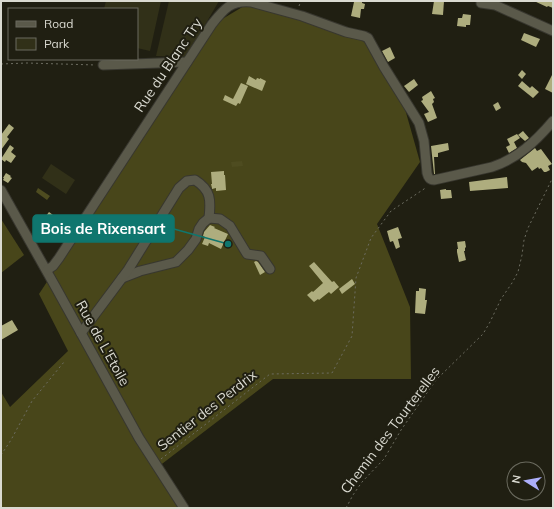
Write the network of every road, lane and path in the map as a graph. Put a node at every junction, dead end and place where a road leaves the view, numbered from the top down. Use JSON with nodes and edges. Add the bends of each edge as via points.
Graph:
{"nodes":[{"id":1,"x":481,"y":3,"type":"dead end"},
{"id":2,"x":553,"y":31,"type":"edge"},
{"id":3,"x":187,"y":62,"type":"junction"},
{"id":4,"x":1,"y":64,"type":"edge"},
{"id":5,"x":102,"y":65,"type":"joint"},
{"id":6,"x":553,"y":121,"type":"edge"},
{"id":7,"x":553,"y":177,"type":"edge"},
{"id":8,"x":432,"y":180,"type":"junction"},
{"id":9,"x":1,"y":190,"type":"edge"},
{"id":10,"x":209,"y":218,"type":"junction"},
{"id":11,"x":270,"y":269,"type":"dead end"},
{"id":12,"x":47,"y":270,"type":"junction"},
{"id":13,"x":122,"y":278,"type":"junction"},
{"id":14,"x":81,"y":333,"type":"junction"},
{"id":15,"x":64,"y":362,"type":"dead end"},
{"id":16,"x":1,"y":455,"type":"edge"},
{"id":17,"x":155,"y":464,"type":"junction"},
{"id":18,"x":184,"y":508,"type":"edge"},
{"id":19,"x":346,"y":508,"type":"edge"}],
"edges":[{"from":1,"to":2,"type":"street","via":[[495,5]]},
{"from":3,"to":5,"type":"street"},
{"from":3,"to":8,"type":"street","name":"Rue du Blanc Try","via":[[224,10],[240,2],[251,2],[302,16],[366,37],[419,123],[428,177]]},
{"from":3,"to":12,"type":"street","name":"Rue du Blanc Try","via":[[59,258]]},
{"from":4,"to":5,"type":"path"},
{"from":6,"to":8,"type":"street","via":[[527,148],[499,165]]},
{"from":7,"to":19,"type":"path","name":"Chemin des Tourterelles","via":[[528,228],[518,272],[483,334],[436,380],[384,459],[362,482]]},
{"from":8,"to":17,"type":"path","name":"Sentier des Perdrix","via":[[427,188],[391,211],[371,238],[356,278],[352,336],[332,374],[270,374]]},
{"from":9,"to":12,"type":"street","name":"Rue de L'Etoile"},
{"from":10,"to":11,"type":"street","via":[[220,219],[230,226],[247,254],[261,256]]},
{"from":10,"to":13,"type":"street","via":[[199,229],[188,250],[176,262]]},
{"from":10,"to":13,"type":"street","via":[[209,195],[202,184],[195,180],[188,181],[179,188]]},
{"from":12,"to":14,"type":"street","name":"Rue de L'Etoile"},
{"from":13,"to":14,"type":"street"},
{"from":14,"to":17,"type":"street","name":"Rue de L'Etoile"},
{"from":15,"to":16,"type":"path","via":[[32,401]]},
{"from":17,"to":18,"type":"street","name":"Rue de L'Etoile"}]}
